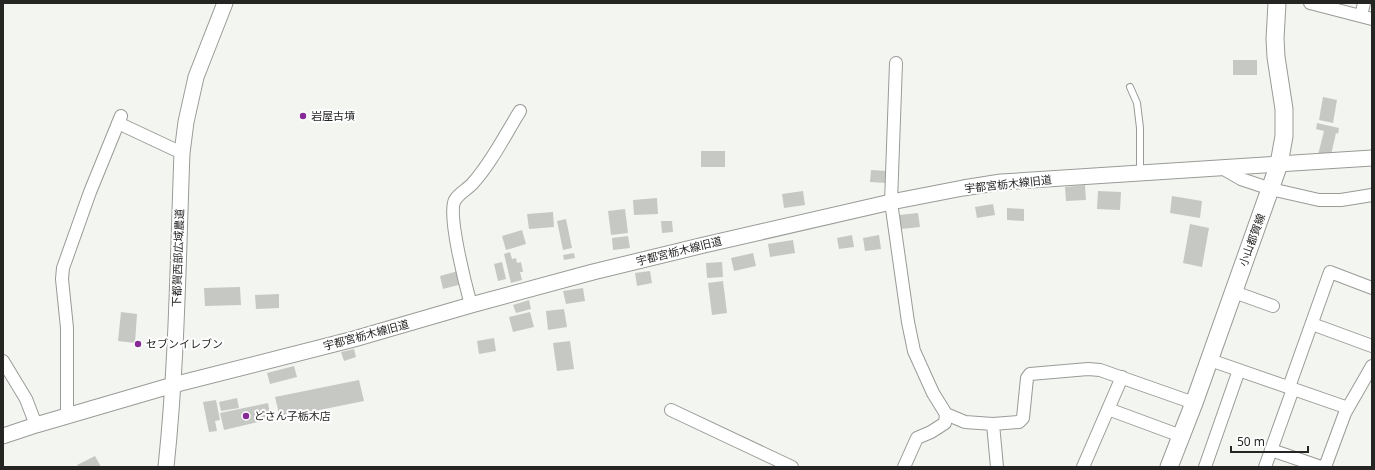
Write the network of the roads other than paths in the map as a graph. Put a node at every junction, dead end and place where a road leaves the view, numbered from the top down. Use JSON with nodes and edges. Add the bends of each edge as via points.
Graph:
{"nodes":[{"id":1,"x":225,"y":3,"type":"edge"},
{"id":2,"x":1277,"y":3,"type":"edge"},
{"id":3,"x":1310,"y":3,"type":"edge"},
{"id":4,"x":1364,"y":3,"type":"edge"},
{"id":5,"x":1366,"y":17,"type":"edge"},
{"id":6,"x":896,"y":63,"type":"dead end"},
{"id":7,"x":1130,"y":87,"type":"dead end"},
{"id":8,"x":520,"y":111,"type":"dead end"},
{"id":9,"x":182,"y":153,"type":"junction"},
{"id":10,"x":1372,"y":158,"type":"edge"},
{"id":11,"x":1279,"y":164,"type":"junction"},
{"id":12,"x":1222,"y":168,"type":"junction"},
{"id":13,"x":1140,"y":174,"type":"junction"},
{"id":14,"x":1270,"y":189,"type":"junction"},
{"id":15,"x":1372,"y":195,"type":"edge"},
{"id":16,"x":891,"y":202,"type":"junction"},
{"id":17,"x":1372,"y":288,"type":"edge"},
{"id":18,"x":1234,"y":292,"type":"junction"},
{"id":19,"x":471,"y":305,"type":"junction"},
{"id":20,"x":1273,"y":306,"type":"dead end"},
{"id":21,"x":1312,"y":324,"type":"junction"},
{"id":22,"x":1372,"y":346,"type":"edge"},
{"id":23,"x":1210,"y":360,"type":"junction"},
{"id":24,"x":3,"y":361,"type":"edge"},
{"id":25,"x":1372,"y":366,"type":"edge"},
{"id":26,"x":1239,"y":370,"type":"junction"},
{"id":27,"x":1122,"y":377,"type":"junction"},
{"id":28,"x":173,"y":384,"type":"junction"},
{"id":29,"x":1291,"y":388,"type":"junction"},
{"id":30,"x":1194,"y":403,"type":"junction"},
{"id":31,"x":1348,"y":408,"type":"junction"},
{"id":32,"x":1108,"y":409,"type":"junction"},
{"id":33,"x":671,"y":410,"type":"dead end"},
{"id":34,"x":946,"y":414,"type":"junction"},
{"id":35,"x":67,"y":416,"type":"junction"},
{"id":36,"x":993,"y":424,"type":"junction"},
{"id":37,"x":36,"y":425,"type":"junction"},
{"id":38,"x":3,"y":436,"type":"edge"},
{"id":39,"x":1181,"y":436,"type":"junction"},
{"id":40,"x":1272,"y":450,"type":"junction"},
{"id":41,"x":166,"y":467,"type":"edge"},
{"id":42,"x":792,"y":467,"type":"edge"},
{"id":43,"x":904,"y":467,"type":"edge"},
{"id":44,"x":997,"y":467,"type":"edge"},
{"id":45,"x":1083,"y":467,"type":"edge"},
{"id":46,"x":1169,"y":467,"type":"edge"},
{"id":47,"x":1205,"y":467,"type":"edge"},
{"id":48,"x":1265,"y":467,"type":"edge"},
{"id":49,"x":1321,"y":467,"type":"edge"},
{"id":50,"x":1325,"y":467,"type":"edge"}],
"edges":[{"from":1,"to":9,"type":"street","name":"下都賀西部広域農道","via":[[191,96]]},
{"from":2,"to":11,"type":"main road","name":"小山都賀線","via":[[1275,40],[1284,116],[1284,136]]},
{"from":3,"to":5,"type":"street"},
{"from":4,"to":5,"type":"street"},
{"from":6,"to":16,"type":"street"},
{"from":7,"to":13,"type":"lane","via":[[1138,109]]},
{"from":8,"to":19,"type":"street","via":[[488,164],[473,184],[455,200],[452,213]]},
{"from":9,"to":28,"type":"street","name":"下都賀西部広域農道"},
{"from":9,"to":35,"type":"street","via":[[119,120],[63,268],[67,328]]},
{"from":10,"to":11,"type":"street","name":"宇都宮栃木線旧道"},
{"from":11,"to":12,"type":"street","name":"宇都宮栃木線旧道"},
{"from":11,"to":14,"type":"main road","name":"小山都賀線"},
{"from":12,"to":13,"type":"street","name":"宇都宮栃木線旧道"},
{"from":12,"to":14,"type":"street","via":[[1241,179]]},
{"from":13,"to":16,"type":"street","name":"宇都宮栃木線旧道","via":[[1001,182]]},
{"from":14,"to":15,"type":"street","via":[[1319,200],[1341,200]]},
{"from":14,"to":18,"type":"main road","name":"小山都賀線"},
{"from":16,"to":19,"type":"street","name":"宇都宮栃木線旧道","via":[[681,250]]},
{"from":16,"to":34,"type":"street","via":[[914,350],[933,393]]},
{"from":17,"to":21,"type":"street","via":[[1330,272]]},
{"from":18,"to":20,"type":"street"},
{"from":18,"to":23,"type":"main road","name":"小山都賀線"},
{"from":19,"to":28,"type":"street","name":"宇都宮栃木線旧道","via":[[354,339]]},
{"from":21,"to":22,"type":"street"},
{"from":21,"to":29,"type":"street"},
{"from":23,"to":26,"type":"street"},
{"from":23,"to":30,"type":"main road","name":"小山都賀線"},
{"from":24,"to":37,"type":"street","via":[[26,399]]},
{"from":25,"to":31,"type":"street"},
{"from":26,"to":29,"type":"street"},
{"from":26,"to":47,"type":"street"},
{"from":27,"to":30,"type":"street"},
{"from":27,"to":32,"type":"street"},
{"from":27,"to":36,"type":"street","via":[[1088,369],[1030,374],[1027,378],[1023,418],[1019,422]]},
{"from":28,"to":35,"type":"street","name":"宇都宮栃木線旧道"},
{"from":28,"to":41,"type":"street","name":"下都賀西部広域農道"},
{"from":29,"to":31,"type":"street"},
{"from":29,"to":40,"type":"street"},
{"from":30,"to":39,"type":"main road","name":"小山都賀線"},
{"from":31,"to":50,"type":"street"},
{"from":32,"to":39,"type":"street"},
{"from":32,"to":45,"type":"street"},
{"from":33,"to":42,"type":"street"},
{"from":34,"to":36,"type":"street","via":[[965,422]]},
{"from":34,"to":43,"type":"street","via":[[945,422],[917,438]]},
{"from":35,"to":37,"type":"street","name":"宇都宮栃木線旧道"},
{"from":36,"to":44,"type":"street"},
{"from":37,"to":38,"type":"street","name":"宇都宮栃木線旧道"},
{"from":39,"to":46,"type":"main road","name":"小山都賀線"},
{"from":40,"to":48,"type":"street"},
{"from":40,"to":49,"type":"street"}]}
